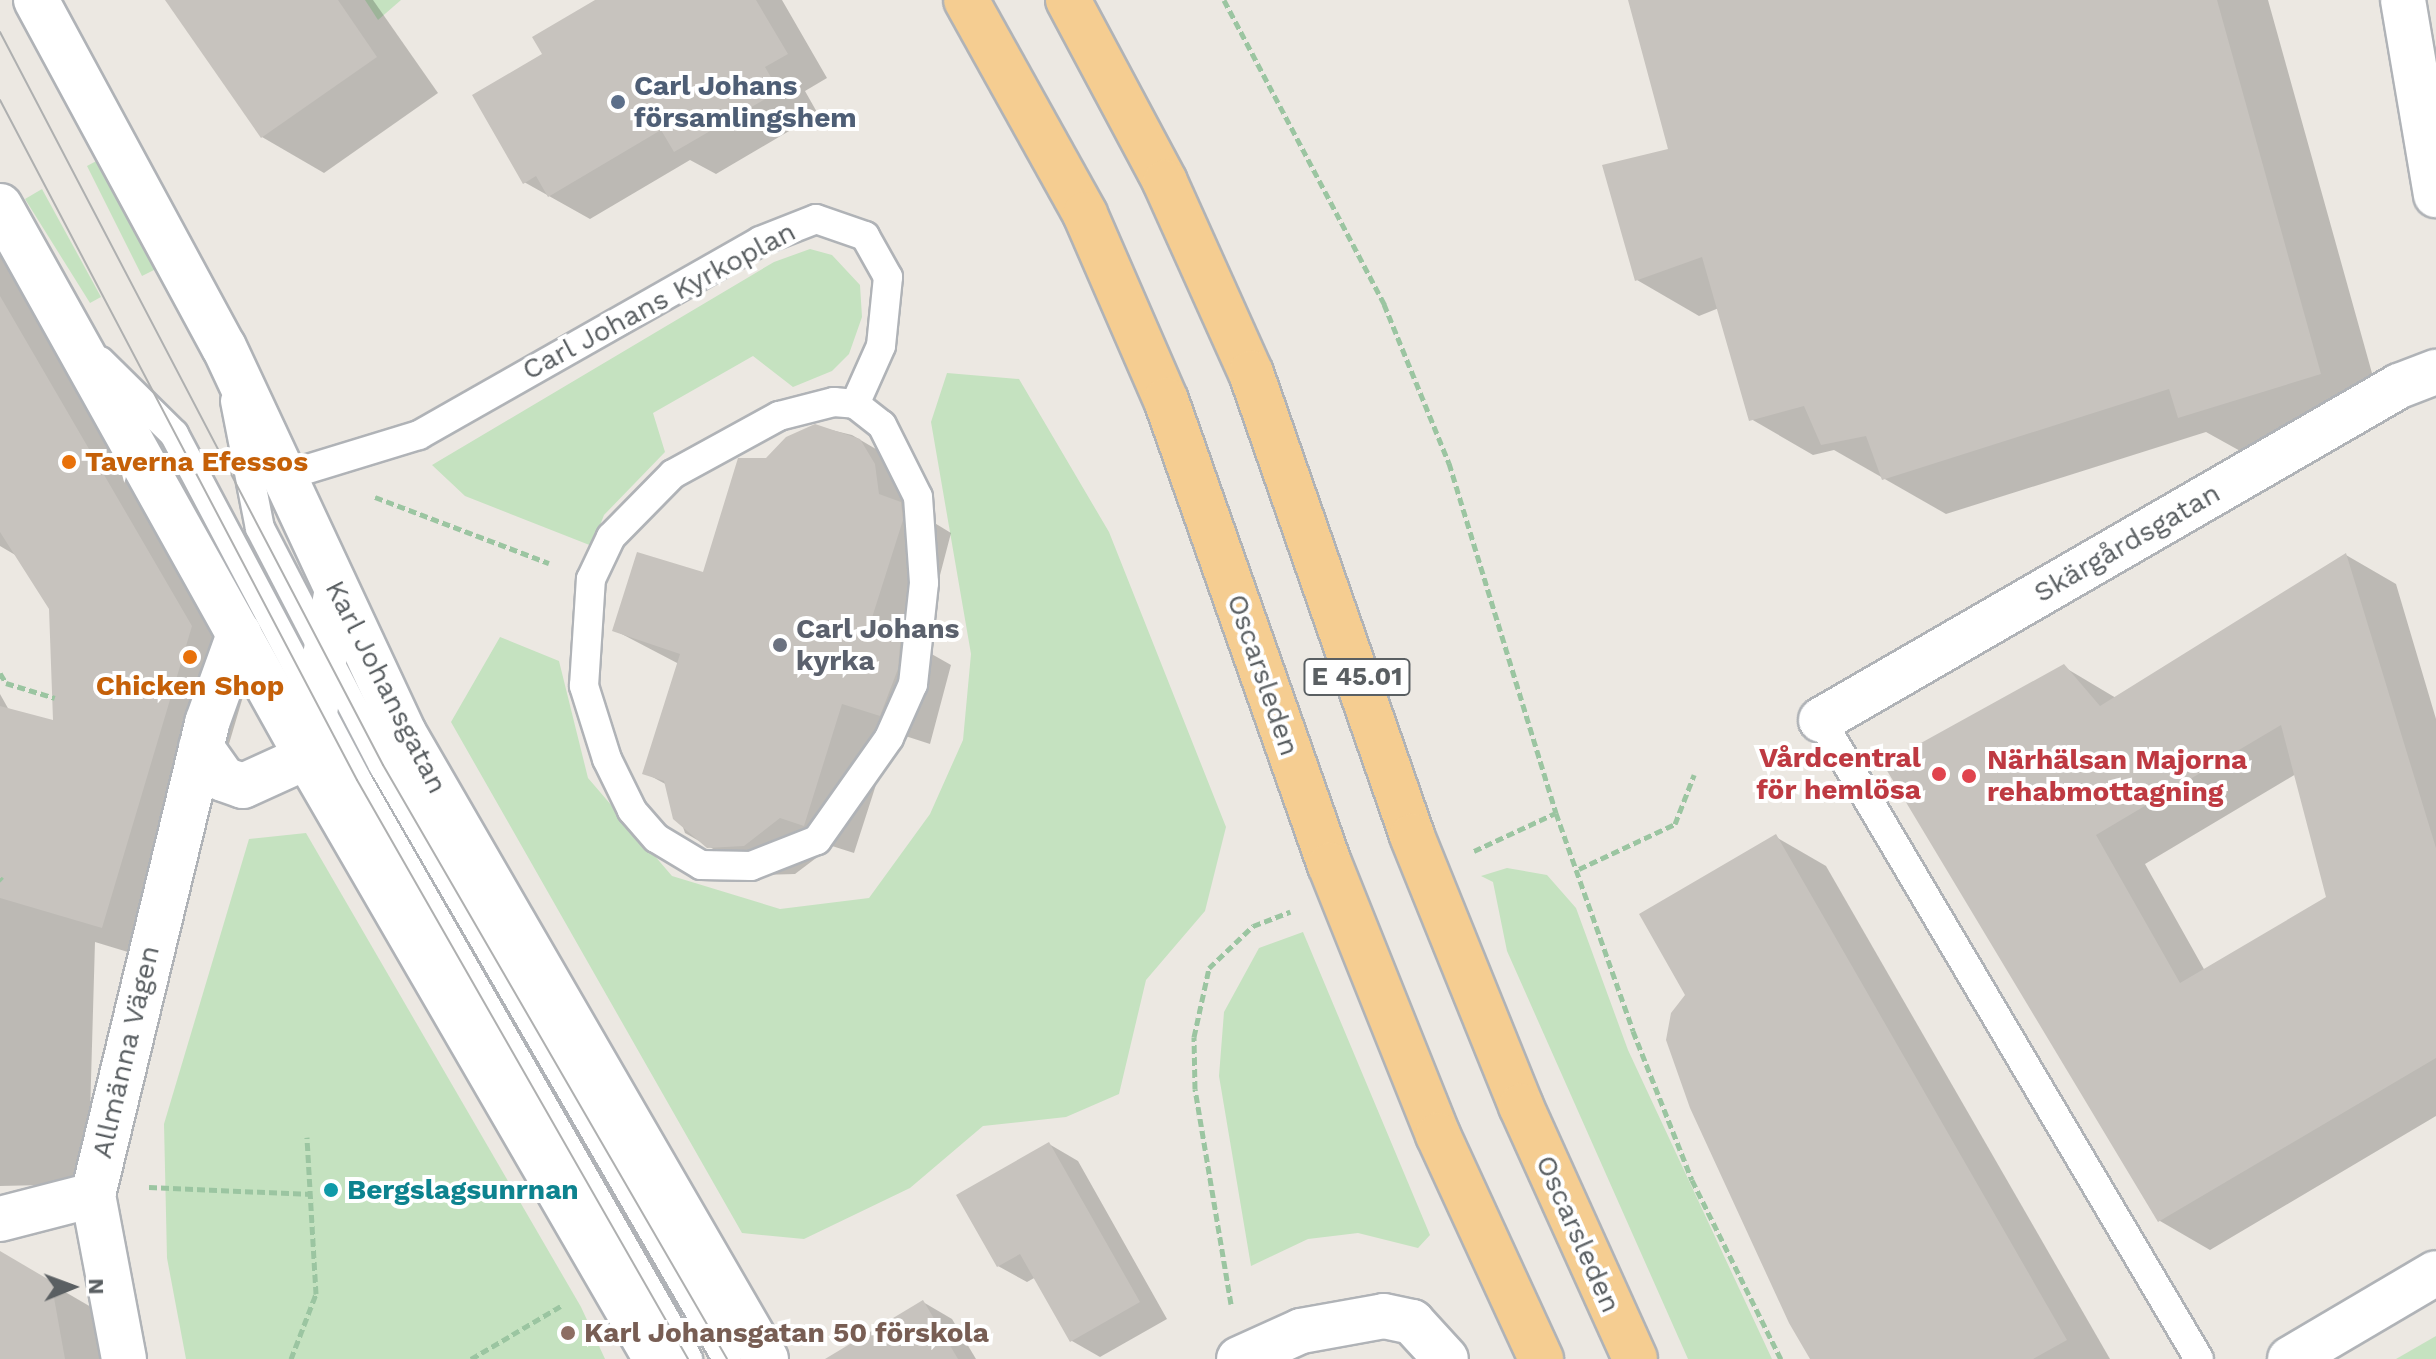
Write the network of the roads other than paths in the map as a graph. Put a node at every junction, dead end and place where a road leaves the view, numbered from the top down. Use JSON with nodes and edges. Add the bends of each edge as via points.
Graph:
{"nodes":[{"id":1,"x":36,"y":0,"type":"edge"},
{"id":2,"x":966,"y":0,"type":"edge"},
{"id":3,"x":1068,"y":0,"type":"edge"},
{"id":4,"x":2403,"y":0,"type":"edge"},
{"id":5,"x":2436,"y":195,"type":"edge"},
{"id":6,"x":0,"y":206,"type":"edge"},
{"id":7,"x":73,"y":336,"type":"junction"},
{"id":8,"x":224,"y":347,"type":"junction"},
{"id":9,"x":2436,"y":372,"type":"edge"},
{"id":10,"x":855,"y":404,"type":"junction"},
{"id":11,"x":288,"y":475,"type":"junction"},
{"id":12,"x":336,"y":594,"type":"junction"},
{"id":13,"x":239,"y":634,"type":"junction"},
{"id":14,"x":329,"y":661,"type":"junction"},
{"id":15,"x":317,"y":705,"type":"junction"},
{"id":16,"x":1821,"y":720,"type":"joint"},
{"id":17,"x":201,"y":747,"type":"junction"},
{"id":18,"x":307,"y":757,"type":"junction"},
{"id":19,"x":93,"y":1195,"type":"junction"},
{"id":20,"x":0,"y":1219,"type":"edge"},
{"id":21,"x":2436,"y":1273,"type":"edge"},
{"id":22,"x":1245,"y":1355,"type":"edge"},
{"id":23,"x":124,"y":1359,"type":"edge"},
{"id":24,"x":656,"y":1359,"type":"edge"},
{"id":25,"x":688,"y":1359,"type":"edge"},
{"id":26,"x":727,"y":1359,"type":"edge"},
{"id":27,"x":766,"y":1359,"type":"edge"},
{"id":28,"x":1446,"y":1359,"type":"edge"},
{"id":29,"x":1541,"y":1359,"type":"edge"},
{"id":30,"x":1635,"y":1359,"type":"edge"},
{"id":31,"x":2199,"y":1359,"type":"edge"},
{"id":32,"x":2290,"y":1359,"type":"edge"}],
"edges":[{"from":1,"to":8,"type":"street","name":"Karl Johansgatan"},
{"from":2,"to":29,"type":"highway","name":"Oscarsleden","number":"E 45.01","via":[[1085,214],[1166,400],[1330,865],[1438,1135]]},
{"from":3,"to":30,"type":"highway","name":"Oscarsleden","number":"E 45.01","via":[[1165,182],[1251,373],[1412,836],[1521,1106]]},
{"from":4,"to":5,"type":"street"},
{"from":6,"to":7,"type":"street"},
{"from":7,"to":13,"type":"street"},
{"from":7,"to":15,"type":"lane","via":[[174,434]]},
{"from":8,"to":11,"type":"street","name":"Karl Johansgatan"},
{"from":8,"to":14,"type":"lane","via":[[260,528]]},
{"from":9,"to":16,"type":"street","name":"Skärgårdsgatan","via":[[2399,386]]},
{"from":10,"to":10,"type":"lane","via":[[898,446],[918,497],[924,583],[913,684],[889,738],[817,840],[751,866],[701,865],[656,838],[632,810],[607,759],[584,686],[591,579],[625,519],[673,474],[779,416]]},
{"from":10,"to":11,"type":"lane","name":"Carl Johans Kyrkoplan","via":[[881,346],[888,277],[865,236],[816,219],[760,241],[419,435]]},
{"from":11,"to":12,"type":"street","name":"Karl Johansgatan"},
{"from":12,"to":14,"type":"street"},
{"from":12,"to":27,"type":"street","name":"Karl Johansgatan","via":[[404,733]]},
{"from":13,"to":17,"type":"street","name":"Allmänna Vägen"},
{"from":13,"to":18,"type":"street"},
{"from":14,"to":15,"type":"street"},
{"from":14,"to":26,"type":"lane"},
{"from":15,"to":18,"type":"street"},
{"from":15,"to":25,"type":"lane"},
{"from":16,"to":31,"type":"lane"},
{"from":17,"to":18,"type":"street","via":[[223,779],[243,786]]},
{"from":17,"to":19,"type":"street","name":"Allmänna Vägen"},
{"from":18,"to":24,"type":"street"},
{"from":19,"to":20,"type":"street"},
{"from":19,"to":23,"type":"street","name":"Allmänna Vägen"},
{"from":21,"to":32,"type":"street"},
{"from":22,"to":28,"type":"street","via":[[1346,1318],[1384,1316],[1412,1322]]}]}
